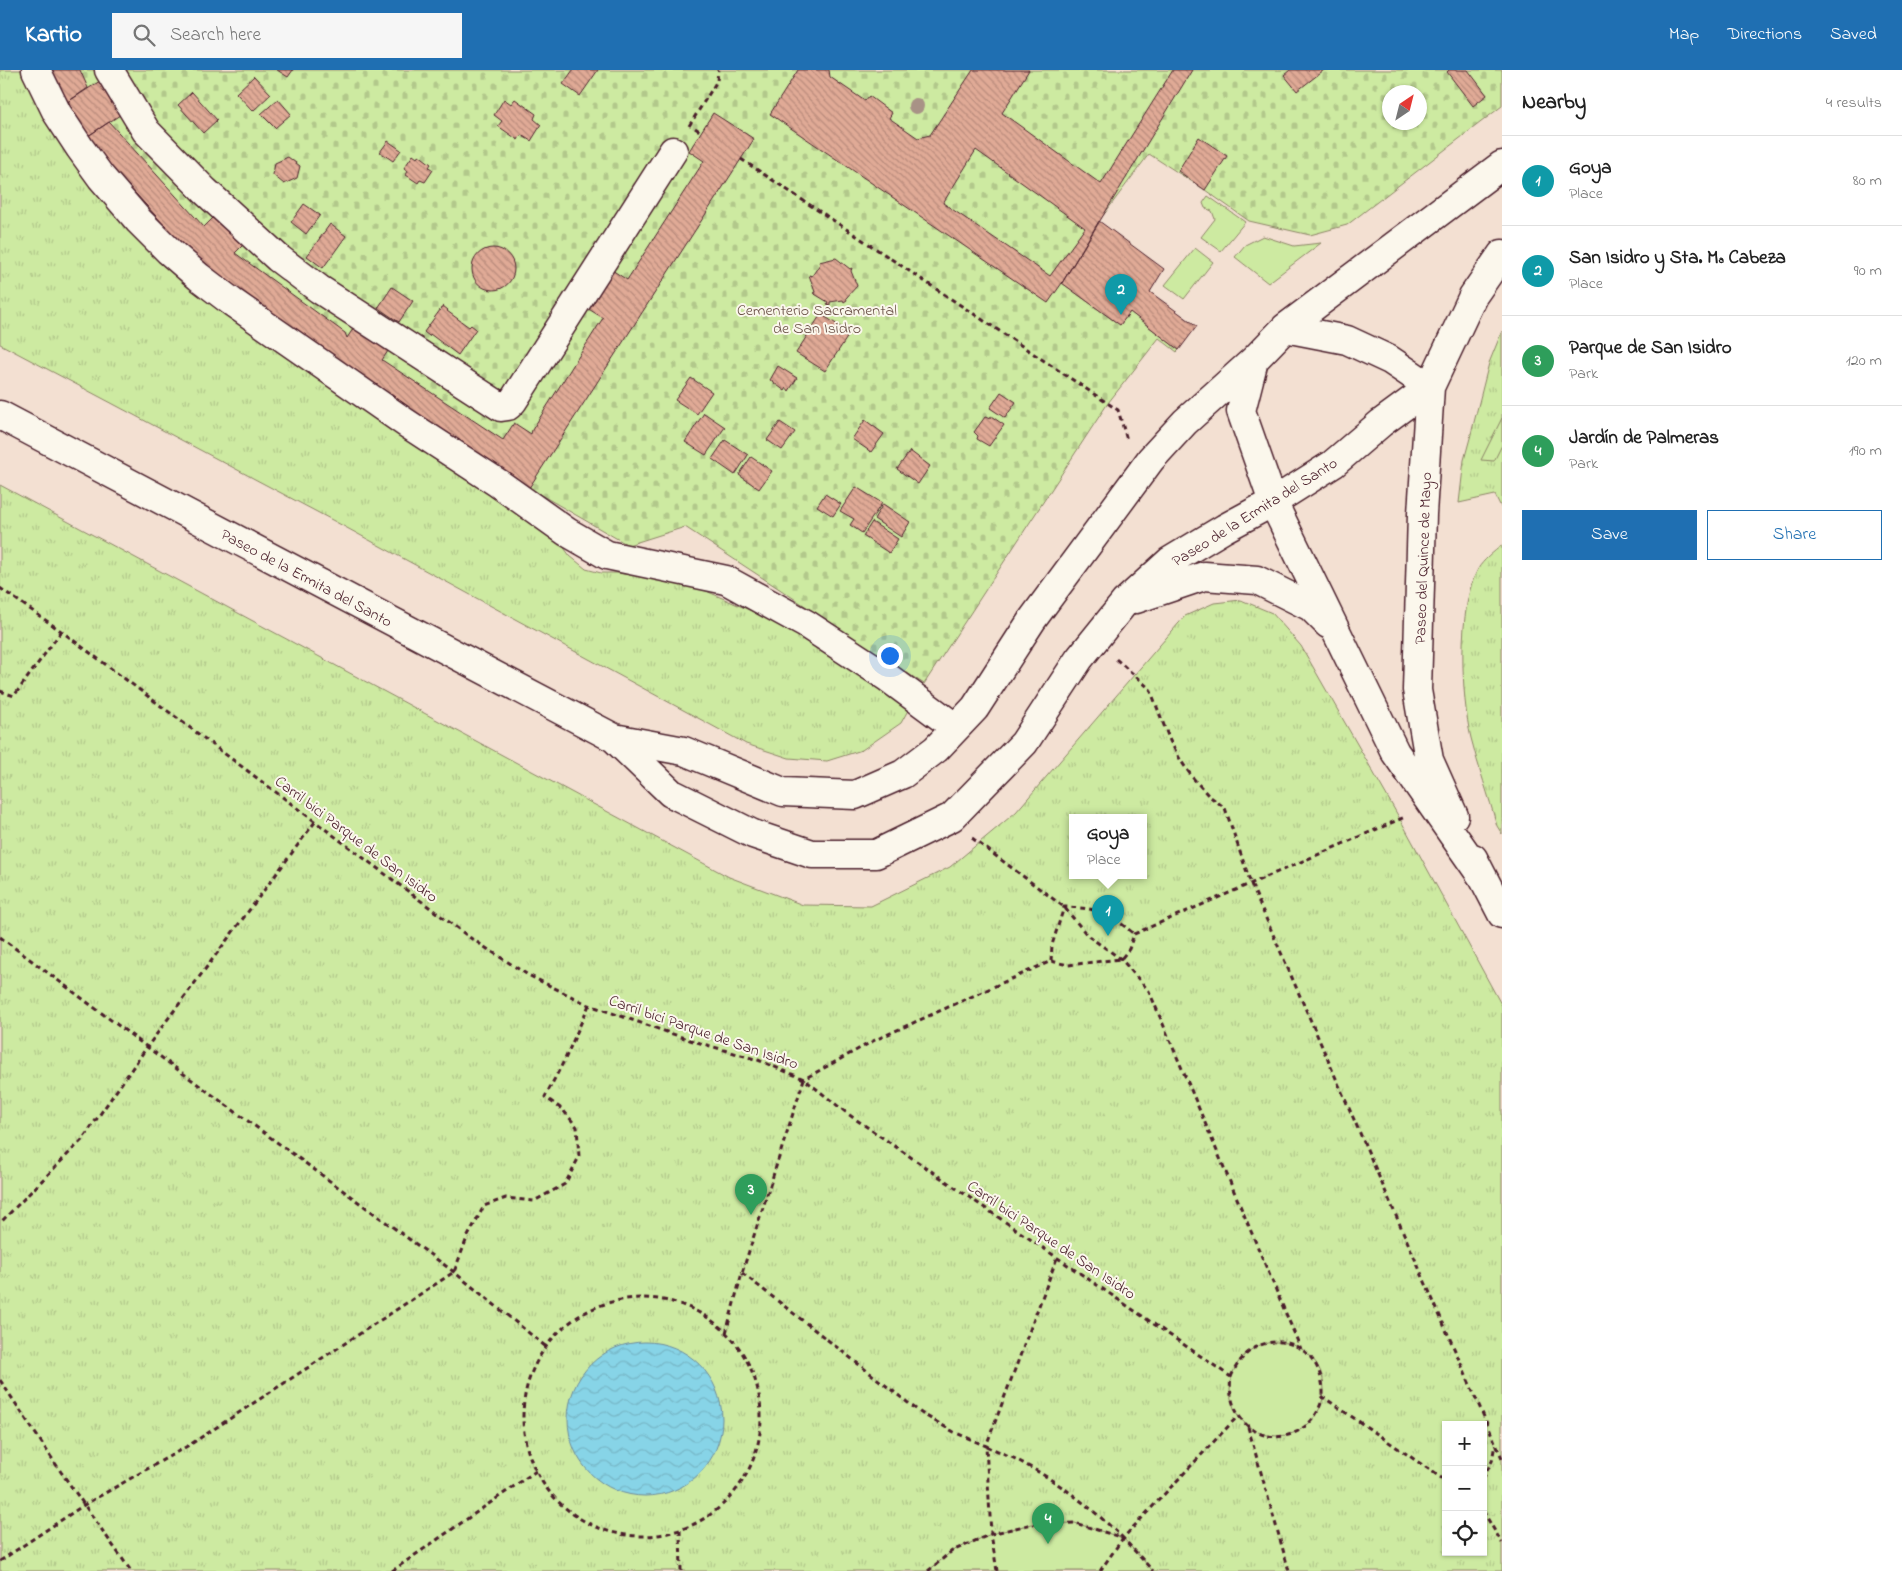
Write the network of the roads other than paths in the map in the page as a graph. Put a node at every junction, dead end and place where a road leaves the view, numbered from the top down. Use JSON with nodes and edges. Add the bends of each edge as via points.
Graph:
{"nodes":[{"id":1,"x":36,"y":70,"type":"edge"},
{"id":2,"x":109,"y":70,"type":"edge"},
{"id":3,"x":673,"y":151,"type":"road end"},
{"id":4,"x":1502,"y":165,"type":"edge"},
{"id":5,"x":1502,"y":254,"type":"edge"},
{"id":6,"x":1285,"y":328,"type":"junction"},
{"id":7,"x":1254,"y":360,"type":"junction"},
{"id":8,"x":1430,"y":387,"type":"junction"},
{"id":9,"x":0,"y":416,"type":"edge"},
{"id":10,"x":1273,"y":502,"type":"junction"},
{"id":11,"x":1125,"y":602,"type":"junction"},
{"id":12,"x":1336,"y":632,"type":"junction"},
{"id":13,"x":956,"y":728,"type":"junction"},
{"id":14,"x":614,"y":738,"type":"junction"},
{"id":15,"x":1481,"y":874,"type":"junction"},
{"id":16,"x":1502,"y":914,"type":"edge"}],
"edges":[{"from":1,"to":13,"type":"street","via":[[58,113],[102,178],[169,251],[232,302],[583,542],[607,555],[726,580],[806,624],[887,677]]},
{"from":2,"to":3,"type":"street","via":[[146,131],[278,258],[319,289],[500,407],[513,401]]},
{"from":4,"to":6,"type":"street","name":"Paseo de la Ermita del Santo"},
{"from":5,"to":8,"type":"street","name":"Paseo de la Ermita del Santo","via":[[1473,296]]},
{"from":6,"to":7,"type":"street","name":"Paseo de la Ermita del Santo"},
{"from":6,"to":8,"type":"street","via":[[1347,340],[1390,360]]},
{"from":7,"to":10,"type":"street","name":"Paseo del Quince de Mayo","via":[[1241,411]]},
{"from":7,"to":13,"type":"street","name":"Paseo de la Ermita del Santo","via":[[1185,422],[1151,459],[1032,620],[975,708]]},
{"from":8,"to":10,"type":"street","name":"Paseo de la Ermita del Santo","via":[[1333,464]]},
{"from":8,"to":15,"type":"street","name":"Paseo del Quince de Mayo","via":[[1422,514],[1417,690],[1429,760]]},
{"from":9,"to":14,"type":"street","name":"Paseo de la Ermita del Santo"},
{"from":10,"to":11,"type":"street","name":"Paseo de la Ermita del Santo","via":[[1170,562]]},
{"from":10,"to":12,"type":"street","name":"Paseo del Quince de Mayo"},
{"from":11,"to":12,"type":"street","via":[[1204,576],[1257,580],[1311,607]]},
{"from":11,"to":14,"type":"street","name":"Paseo de la Ermita del Santo","via":[[1079,660],[1024,743],[952,817],[876,854],[812,854],[753,834],[671,793]]},
{"from":12,"to":15,"type":"street","name":"Paseo del Quince de Mayo","via":[[1395,752]]},
{"from":13,"to":14,"type":"street","name":"Paseo de la Ermita del Santo","via":[[936,750],[903,774],[855,795],[783,792],[684,751]]},
{"from":15,"to":16,"type":"street","name":"Paseo del Quince de Mayo"}]}
